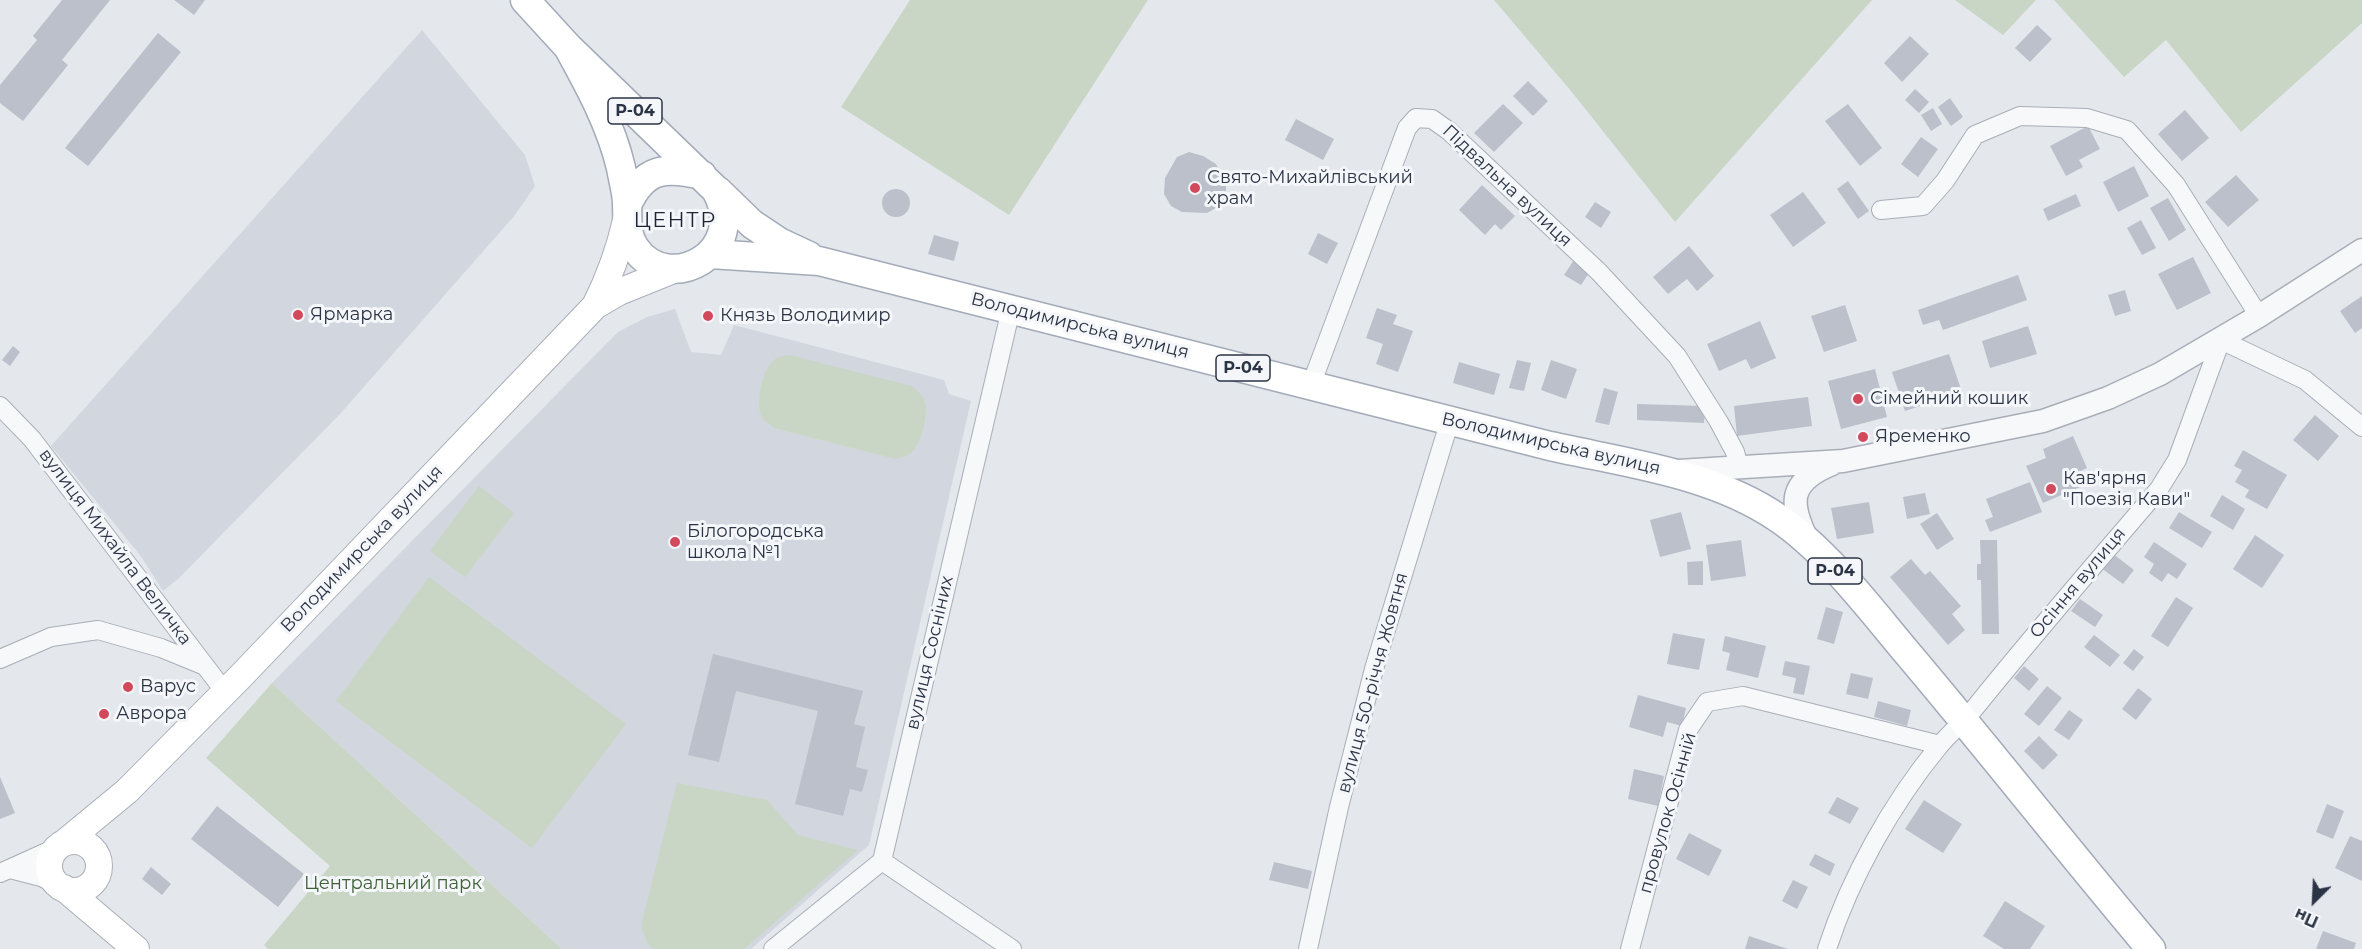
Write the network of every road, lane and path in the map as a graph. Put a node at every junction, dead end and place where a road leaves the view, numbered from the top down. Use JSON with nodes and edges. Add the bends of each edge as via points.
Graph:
{"nodes":[{"id":1,"x":525,"y":0,"type":"edge"},
{"id":2,"x":568,"y":47,"type":"junction"},
{"id":3,"x":709,"y":183,"type":"junction"},
{"id":4,"x":1881,"y":210,"type":"dead end"},
{"id":5,"x":626,"y":212,"type":"junction"},
{"id":6,"x":2362,"y":250,"type":"edge"},
{"id":7,"x":710,"y":254,"type":"junction"},
{"id":8,"x":819,"y":261,"type":"junction"},
{"id":9,"x":676,"y":269,"type":"junction"},
{"id":10,"x":595,"y":306,"type":"junction"},
{"id":11,"x":1011,"y":309,"type":"junction"},
{"id":12,"x":2259,"y":316,"type":"junction"},
{"id":13,"x":2221,"y":340,"type":"junction"},
{"id":14,"x":1311,"y":385,"type":"junction"},
{"id":15,"x":0,"y":405,"type":"edge"},
{"id":16,"x":1450,"y":420,"type":"junction"},
{"id":17,"x":2362,"y":427,"type":"edge"},
{"id":18,"x":1837,"y":462,"type":"junction"},
{"id":19,"x":1739,"y":467,"type":"junction"},
{"id":20,"x":1668,"y":471,"type":"junction"},
{"id":21,"x":1810,"y":545,"type":"junction"},
{"id":22,"x":0,"y":658,"type":"edge"},
{"id":23,"x":206,"y":666,"type":"junction"},
{"id":24,"x":225,"y":692,"type":"junction"},
{"id":25,"x":1965,"y":721,"type":"junction"},
{"id":26,"x":1940,"y":745,"type":"junction"},
{"id":27,"x":128,"y":791,"type":"junction"},
{"id":28,"x":61,"y":845,"type":"junction"},
{"id":29,"x":882,"y":861,"type":"junction"},
{"id":30,"x":98,"y":869,"type":"junction"},
{"id":31,"x":5,"y":871,"type":"edge"},
{"id":32,"x":60,"y":886,"type":"junction"},
{"id":33,"x":114,"y":931,"type":"junction"},
{"id":34,"x":136,"y":949,"type":"edge"},
{"id":35,"x":773,"y":949,"type":"edge"},
{"id":36,"x":1012,"y":949,"type":"edge"},
{"id":37,"x":1308,"y":949,"type":"edge"},
{"id":38,"x":1630,"y":949,"type":"edge"},
{"id":39,"x":1827,"y":949,"type":"edge"},
{"id":40,"x":2151,"y":949,"type":"edge"}],
"edges":[{"from":1,"to":2,"type":"main road","number":"Р-04"},
{"from":2,"to":3,"type":"main road","number":"Р-04"},
{"from":2,"to":5,"type":"main road","number":"Р-04","via":[[595,96],[613,141],[621,167]]},
{"from":3,"to":5,"type":"main road","via":[[672,170],[658,171],[634,190]]},
{"from":3,"to":7,"type":"main road","via":[[723,202],[725,223],[719,243]]},
{"from":3,"to":8,"type":"main road","name":"Володимирська вулиця","number":"Р-04","via":[[752,224]]},
{"from":4,"to":12,"type":"street","via":[[1923,206],[1946,181],[1975,135],[2020,116],[2087,118],[2127,130],[2176,185]]},
{"from":5,"to":9,"type":"main road","number":"Р-04","via":[[628,235],[635,249],[660,266]]},
{"from":5,"to":10,"type":"main road","via":[[618,254]]},
{"from":6,"to":12,"type":"street","name":"Володимирська вулиця"},
{"from":7,"to":8,"type":"main road","name":"Володимирська вулиця","number":"Р-04"},
{"from":7,"to":9,"type":"main road","number":"Р-04"},
{"from":8,"to":11,"type":"main road","name":"Володимирська вулиця","number":"Р-04"},
{"from":9,"to":10,"type":"main road"},
{"from":10,"to":24,"type":"main road","name":"Володимирська вулиця"},
{"from":11,"to":14,"type":"main road","name":"Володимирська вулиця","number":"Р-04"},
{"from":11,"to":29,"type":"street","name":"вулиця Сосніних"},
{"from":12,"to":13,"type":"street","name":"Володимирська вулиця"},
{"from":13,"to":17,"type":"street","via":[[2305,380]]},
{"from":13,"to":18,"type":"street","name":"Володимирська вулиця","via":[[2150,379],[2043,421]]},
{"from":13,"to":25,"type":"street","name":"Осіння вулиця","via":[[2177,460],[2159,489]]},
{"from":14,"to":16,"type":"main road","name":"Володимирська вулиця","number":"Р-04"},
{"from":14,"to":19,"type":"street","name":"Підвальна вулиця","via":[[1407,128],[1416,118],[1432,118],[1599,272],[1677,356],[1719,422]]},
{"from":15,"to":23,"type":"street","name":"вулиця Михайла Величка","via":[[32,439]]},
{"from":16,"to":20,"type":"main road","name":"Володимирська вулиця","number":"Р-04"},
{"from":16,"to":37,"type":"street","name":"вулиця 50-річчя Жовтня","via":[[1374,669]]},
{"from":18,"to":19,"type":"street","name":"Володимирська вулиця"},
{"from":18,"to":21,"type":"street","via":[[1821,468],[1800,484],[1794,500],[1796,518]]},
{"from":19,"to":20,"type":"street","name":"Володимирська вулиця"},
{"from":20,"to":21,"type":"main road","number":"Р-04","via":[[1730,492],[1778,518]]},
{"from":21,"to":25,"type":"main road","number":"Р-04"},
{"from":22,"to":23,"type":"street","via":[[51,637],[98,630]]},
{"from":23,"to":24,"type":"street","name":"вулиця Михайла Величка"},
{"from":24,"to":27,"type":"main road","name":"Володимирська вулиця"},
{"from":25,"to":26,"type":"street","name":"Осіння вулиця"},
{"from":25,"to":40,"type":"main road","number":"Р-04"},
{"from":26,"to":38,"type":"street","name":"провулок Осінній","via":[[1743,696],[1707,702],[1688,730]]},
{"from":26,"to":39,"type":"street","name":"Осіння вулиця","via":[[1874,844],[1844,902]]},
{"from":27,"to":28,"type":"main road","name":"Володимирська вулиця"},
{"from":27,"to":30,"type":"main road","name":"Володимирська вулиця","via":[[108,830]]},
{"from":28,"to":30,"type":"main road","via":[[80,841],[87,845],[93,850]]},
{"from":28,"to":31,"type":"street"},
{"from":28,"to":32,"type":"main road","via":[[49,861],[52,877]]},
{"from":29,"to":35,"type":"street"},
{"from":29,"to":36,"type":"street"},
{"from":30,"to":32,"type":"main road","via":[[88,886],[72,890]]},
{"from":30,"to":33,"type":"main road","name":"Володимирська вулиця"},
{"from":31,"to":32,"type":"street","via":[[41,877]]},
{"from":32,"to":33,"type":"main road"},
{"from":33,"to":34,"type":"main road"}]}
